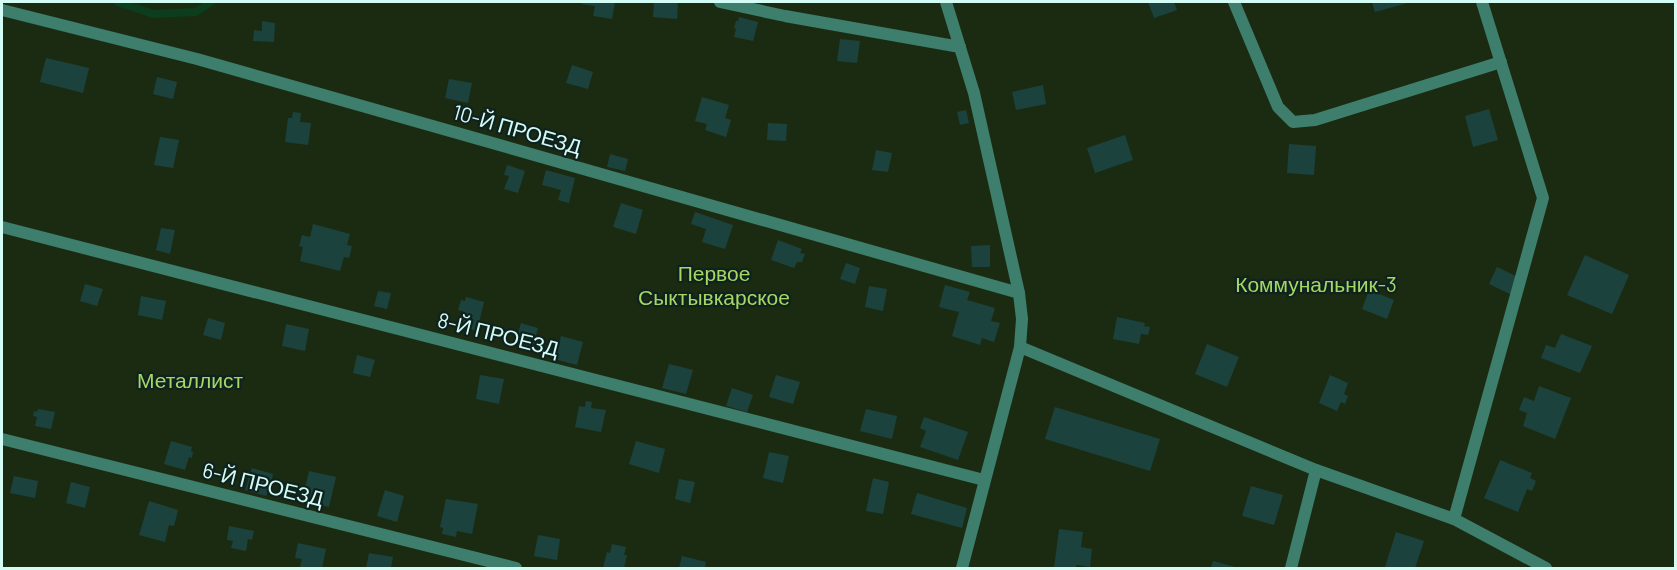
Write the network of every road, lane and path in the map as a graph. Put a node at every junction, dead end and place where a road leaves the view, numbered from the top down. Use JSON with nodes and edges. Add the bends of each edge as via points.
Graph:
{"nodes":[{"id":1,"x":720,"y":2,"type":"edge"},
{"id":2,"x":946,"y":2,"type":"edge"},
{"id":3,"x":1234,"y":2,"type":"edge"},
{"id":4,"x":1482,"y":2,"type":"edge"},
{"id":5,"x":2,"y":10,"type":"edge"},
{"id":6,"x":960,"y":47,"type":"junction"},
{"id":7,"x":1501,"y":62,"type":"junction"},
{"id":8,"x":2,"y":227,"type":"edge"},
{"id":9,"x":1019,"y":293,"type":"junction"},
{"id":10,"x":1020,"y":347,"type":"junction"},
{"id":11,"x":2,"y":439,"type":"edge"},
{"id":12,"x":1316,"y":470,"type":"junction"},
{"id":13,"x":984,"y":480,"type":"junction"},
{"id":14,"x":1454,"y":519,"type":"junction"},
{"id":15,"x":516,"y":568,"type":"edge"},
{"id":16,"x":962,"y":568,"type":"edge"},
{"id":17,"x":1291,"y":568,"type":"edge"},
{"id":18,"x":1546,"y":568,"type":"edge"}],
"edges":[{"from":1,"to":6,"type":"street"},
{"from":2,"to":6,"type":"street"},
{"from":3,"to":7,"type":"street","via":[[1278,107],[1293,122],[1315,120]]},
{"from":4,"to":7,"type":"street"},
{"from":5,"to":9,"type":"street","name":"10-Й ПРОЕЗД","via":[[198,59]]},
{"from":6,"to":9,"type":"street"},
{"from":7,"to":14,"type":"street","via":[[1544,198]]},
{"from":8,"to":13,"type":"street","name":"8-Й ПРОЕЗД"},
{"from":9,"to":10,"type":"street"},
{"from":10,"to":12,"type":"street"},
{"from":10,"to":13,"type":"street"},
{"from":11,"to":15,"type":"street","name":"6-Й ПРОЕЗД"},
{"from":12,"to":14,"type":"street"},
{"from":12,"to":17,"type":"street"},
{"from":13,"to":16,"type":"street"},
{"from":14,"to":18,"type":"street"}]}
